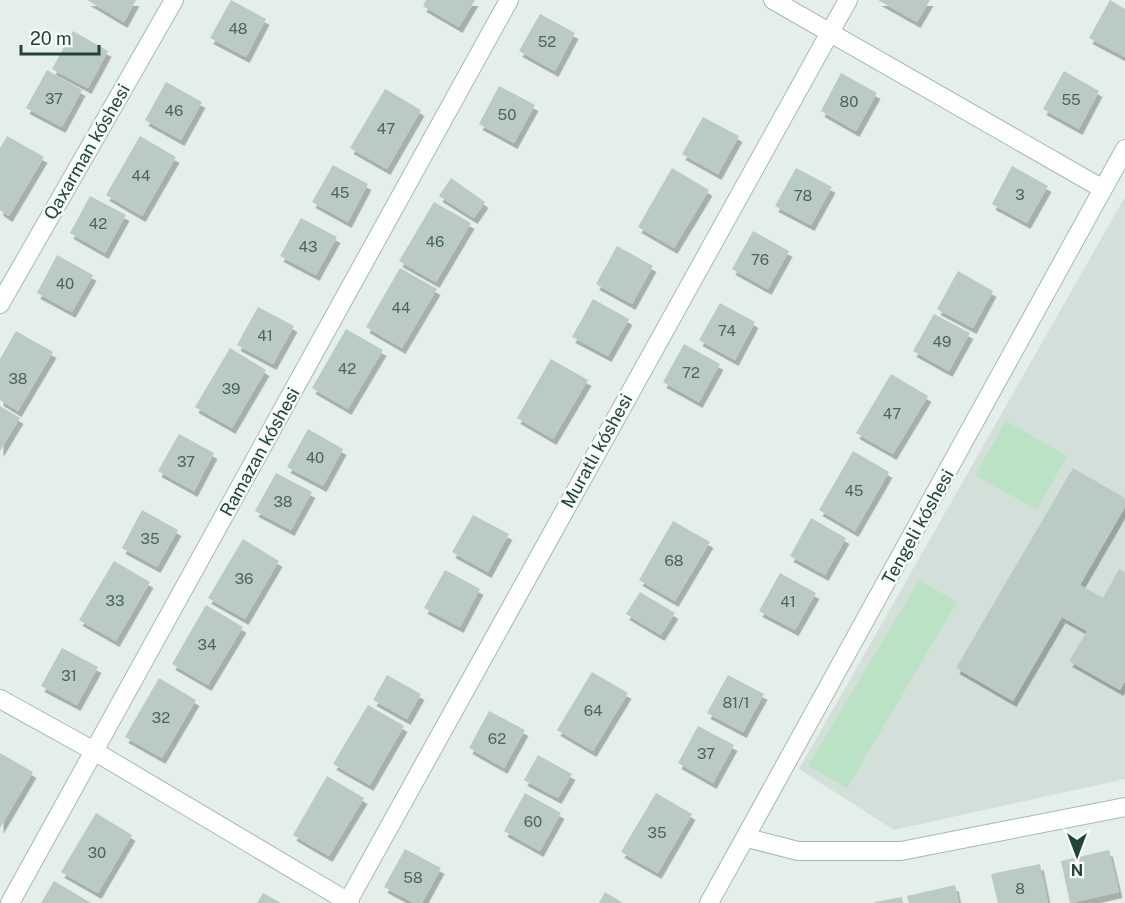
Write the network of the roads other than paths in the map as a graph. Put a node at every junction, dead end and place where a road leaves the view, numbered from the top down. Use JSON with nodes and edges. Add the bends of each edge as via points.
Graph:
{"nodes":[{"id":1,"x":174,"y":0,"type":"edge"},
{"id":2,"x":509,"y":0,"type":"edge"},
{"id":3,"x":773,"y":0,"type":"edge"},
{"id":4,"x":848,"y":0,"type":"edge"},
{"id":5,"x":829,"y":33,"type":"junction"},
{"id":6,"x":1125,"y":149,"type":"edge"},
{"id":7,"x":1103,"y":189,"type":"junction"},
{"id":8,"x":0,"y":304,"type":"edge"},
{"id":9,"x":0,"y":699,"type":"edge"},
{"id":10,"x":94,"y":751,"type":"junction"},
{"id":11,"x":1125,"y":807,"type":"edge"},
{"id":12,"x":747,"y":838,"type":"junction"},
{"id":13,"x":348,"y":902,"type":"edge"},
{"id":14,"x":10,"y":903,"type":"edge"},
{"id":15,"x":709,"y":903,"type":"edge"}],
"edges":[{"from":1,"to":8,"type":"street","name":"Qaxarman kóshesi"},
{"from":2,"to":10,"type":"street","name":"Ramazan kóshesi"},
{"from":3,"to":5,"type":"street"},
{"from":4,"to":5,"type":"street","name":"Muratlı kóshesi"},
{"from":5,"to":7,"type":"street"},
{"from":5,"to":13,"type":"street","name":"Muratlı kóshesi"},
{"from":6,"to":7,"type":"street","name":"Tengeli kóshesi"},
{"from":7,"to":12,"type":"street","name":"Tengeli kóshesi"},
{"from":9,"to":10,"type":"street"},
{"from":10,"to":13,"type":"street"},
{"from":10,"to":14,"type":"street","name":"Ramazan kóshesi"},
{"from":11,"to":12,"type":"street","via":[[901,851],[798,851]]},
{"from":12,"to":15,"type":"street","name":"Tengeli kóshesi"}]}
